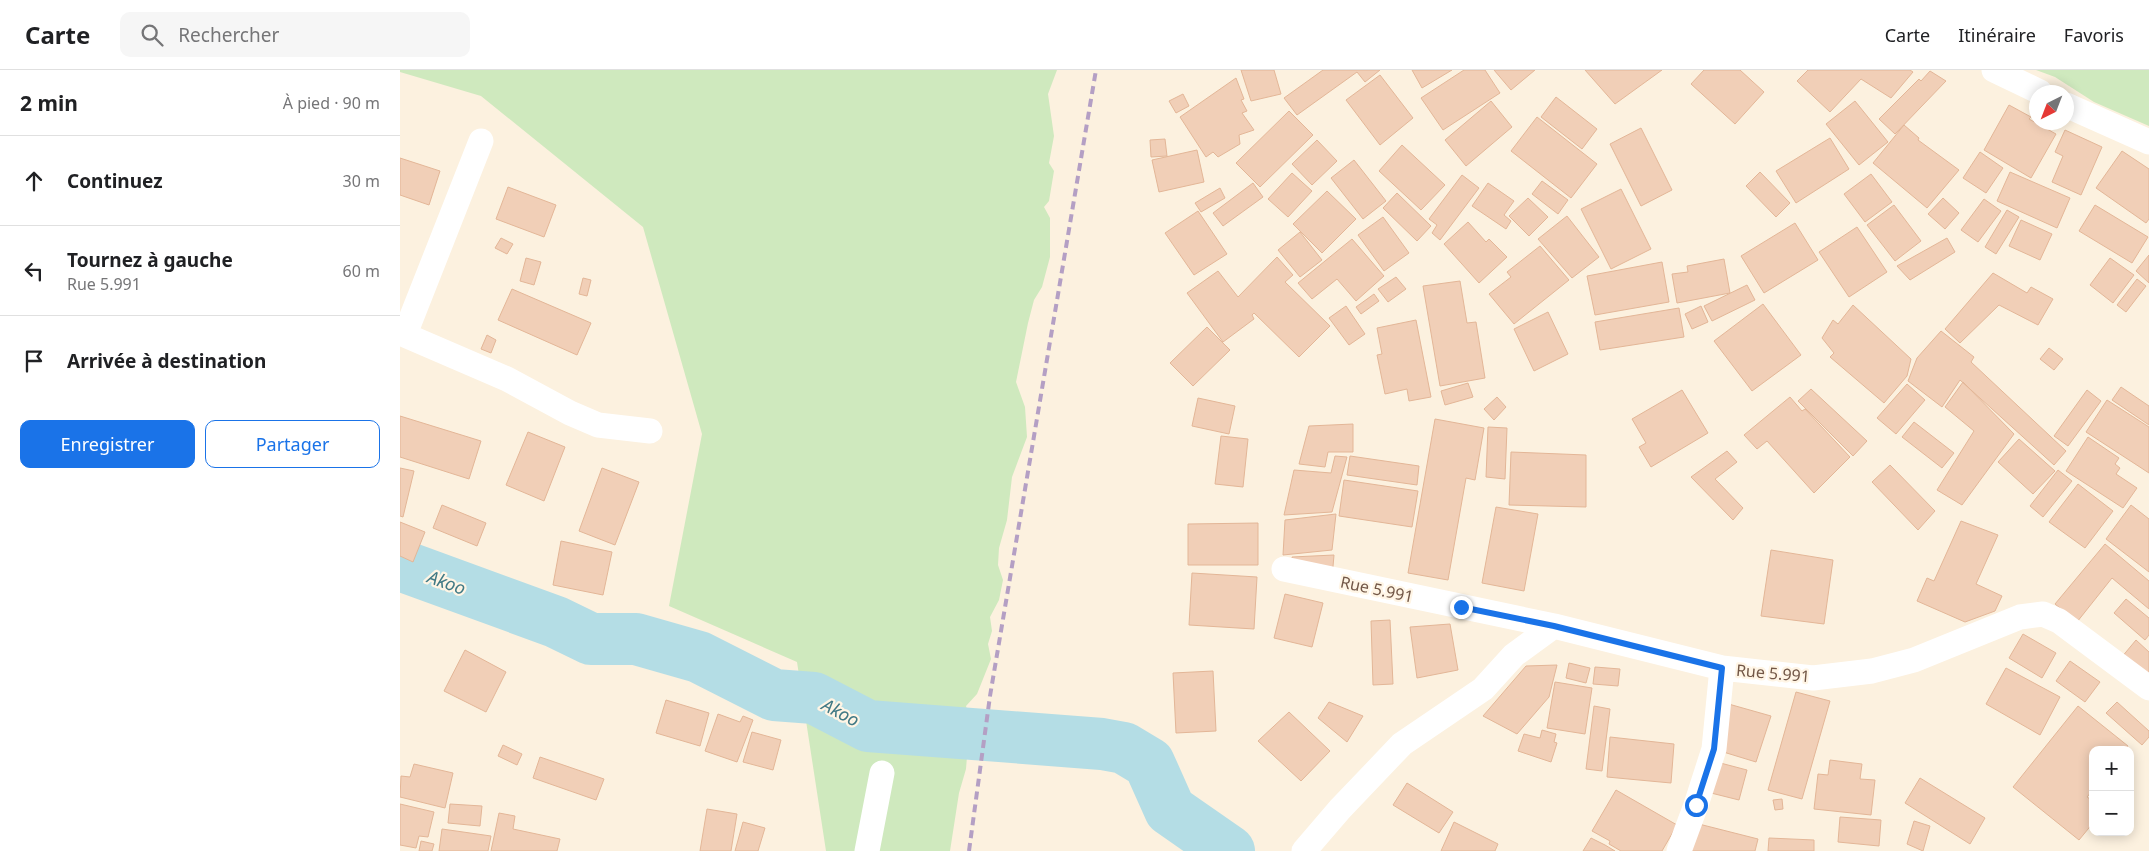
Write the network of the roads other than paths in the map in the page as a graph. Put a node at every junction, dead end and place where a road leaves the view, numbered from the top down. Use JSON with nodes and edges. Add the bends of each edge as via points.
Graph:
{"nodes":[{"id":1,"x":1994,"y":70,"type":"edge"},
{"id":2,"x":2029,"y":87,"type":"edge"},
{"id":3,"x":2074,"y":109,"type":"edge"},
{"id":4,"x":481,"y":141,"type":"dead end"},
{"id":5,"x":2149,"y":142,"type":"edge"},
{"id":6,"x":402,"y":334,"type":"edge"},
{"id":7,"x":650,"y":431,"type":"dead end"},
{"id":8,"x":1284,"y":569,"type":"dead end"},
{"id":9,"x":1554,"y":626,"type":"junction"},
{"id":10,"x":1722,"y":668,"type":"junction"},
{"id":11,"x":2149,"y":688,"type":"edge"},
{"id":12,"x":882,"y":773,"type":"dead end"},
{"id":13,"x":1305,"y":850,"type":"edge"},
{"id":14,"x":868,"y":851,"type":"edge"},
{"id":15,"x":1679,"y":851,"type":"edge"}],
"edges":[{"from":1,"to":2,"type":"street"},
{"from":3,"to":5,"type":"street"},
{"from":4,"to":6,"type":"street"},
{"from":6,"to":7,"type":"street","via":[[507,379],[598,425]]},
{"from":8,"to":9,"type":"street","name":"Rue 5.991"},
{"from":9,"to":10,"type":"street","name":"Rue 5.991"},
{"from":9,"to":13,"type":"street","via":[[1514,655],[1484,689],[1402,744]]},
{"from":10,"to":11,"type":"street","name":"Rue 5.991","via":[[1813,678],[1872,670],[1914,660],[2020,616],[2043,614],[2059,621]]},
{"from":10,"to":15,"type":"street","via":[[1714,749]]},
{"from":12,"to":14,"type":"street"}]}
